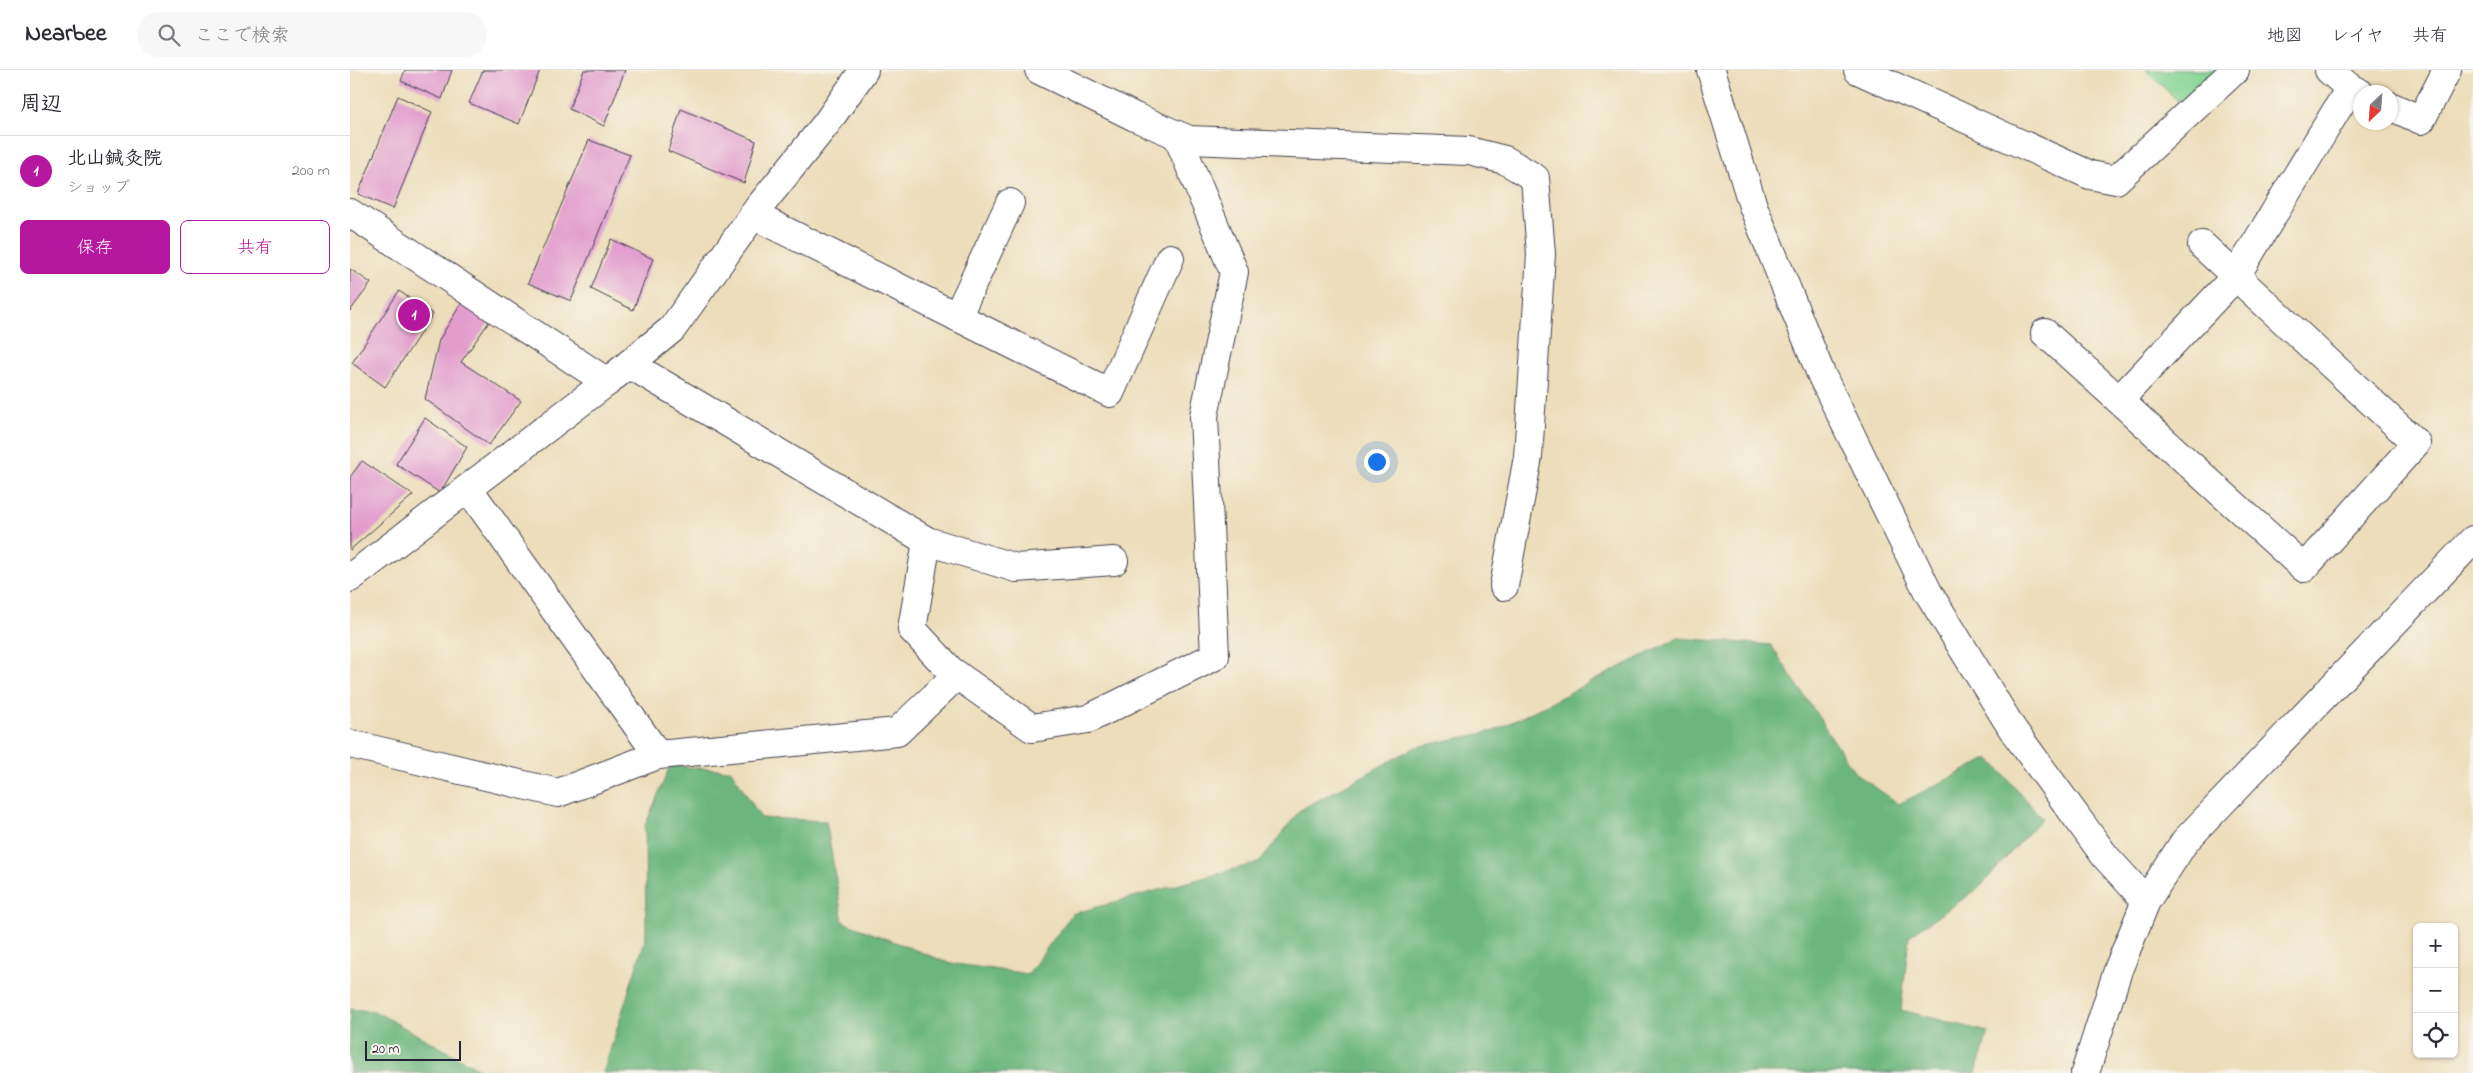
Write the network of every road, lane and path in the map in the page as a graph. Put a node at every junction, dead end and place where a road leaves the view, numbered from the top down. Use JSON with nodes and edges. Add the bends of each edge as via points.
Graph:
{"nodes":[{"id":1,"x":864,"y":70,"type":"edge"},
{"id":2,"x":1039,"y":70,"type":"edge"},
{"id":3,"x":1711,"y":70,"type":"edge"},
{"id":4,"x":1858,"y":70,"type":"edge"},
{"id":5,"x":2235,"y":70,"type":"edge"},
{"id":6,"x":2329,"y":70,"type":"edge"},
{"id":7,"x":2447,"y":70,"type":"edge"},
{"id":8,"x":2353,"y":88,"type":"edge"},
{"id":9,"x":2353,"y":93,"type":"edge"},
{"id":10,"x":2398,"y":110,"type":"edge"},
{"id":11,"x":1176,"y":135,"type":"junction"},
{"id":12,"x":1010,"y":203,"type":"dead end"},
{"id":13,"x":350,"y":213,"type":"edge"},
{"id":14,"x":752,"y":215,"type":"junction"},
{"id":15,"x":2202,"y":245,"type":"dead end"},
{"id":16,"x":1170,"y":258,"type":"dead end"},
{"id":17,"x":2236,"y":276,"type":"junction"},
{"id":18,"x":957,"y":317,"type":"junction"},
{"id":19,"x":2045,"y":333,"type":"dead end"},
{"id":20,"x":629,"y":364,"type":"junction"},
{"id":21,"x":607,"y":382,"type":"junction"},
{"id":22,"x":2119,"y":400,"type":"junction"},
{"id":23,"x":468,"y":488,"type":"junction"},
{"id":24,"x":2473,"y":540,"type":"edge"},
{"id":25,"x":927,"y":541,"type":"junction"},
{"id":26,"x":1114,"y":561,"type":"dead end"},
{"id":27,"x":350,"y":578,"type":"edge"},
{"id":28,"x":1504,"y":586,"type":"dead end"},
{"id":29,"x":957,"y":675,"type":"junction"},
{"id":30,"x":350,"y":744,"type":"edge"},
{"id":31,"x":658,"y":755,"type":"junction"},
{"id":32,"x":2146,"y":901,"type":"junction"},
{"id":33,"x":2085,"y":1073,"type":"edge"}],
"edges":[{"from":1,"to":14,"type":"street","via":[[826,124]]},
{"from":2,"to":11,"type":"street"},
{"from":3,"to":32,"type":"street","via":[[1753,206],[1821,374],[1928,592],[2013,730],[2105,856]]},
{"from":4,"to":5,"type":"street","via":[[2090,175],[2116,180]]},
{"from":6,"to":8,"type":"street"},
{"from":7,"to":10,"type":"street","via":[[2421,120]]},
{"from":9,"to":17,"type":"street"},
{"from":11,"to":28,"type":"street","via":[[1189,140],[1469,152],[1505,160],[1535,178],[1541,254],[1528,457]]},
{"from":11,"to":29,"type":"street","via":[[1234,272],[1204,416],[1215,656],[1088,719],[1032,728]]},
{"from":12,"to":18,"type":"street"},
{"from":13,"to":21,"type":"street"},
{"from":14,"to":18,"type":"street"},
{"from":14,"to":20,"type":"street","via":[[672,329]]},
{"from":15,"to":17,"type":"street"},
{"from":16,"to":18,"type":"street","via":[[1110,393]]},
{"from":17,"to":22,"type":"street"},
{"from":17,"to":22,"type":"street","via":[[2416,443],[2304,568]]},
{"from":19,"to":22,"type":"street"},
{"from":20,"to":21,"type":"street"},
{"from":20,"to":25,"type":"street"},
{"from":21,"to":23,"type":"street"},
{"from":23,"to":27,"type":"street"},
{"from":23,"to":31,"type":"street"},
{"from":24,"to":32,"type":"street","via":[[2184,841]]},
{"from":25,"to":26,"type":"street","via":[[1016,568]]},
{"from":25,"to":29,"type":"street","via":[[912,629]]},
{"from":29,"to":31,"type":"street","via":[[897,732]]},
{"from":30,"to":31,"type":"street","via":[[558,793]]},
{"from":32,"to":33,"type":"street","via":[[2118,970]]}]}
